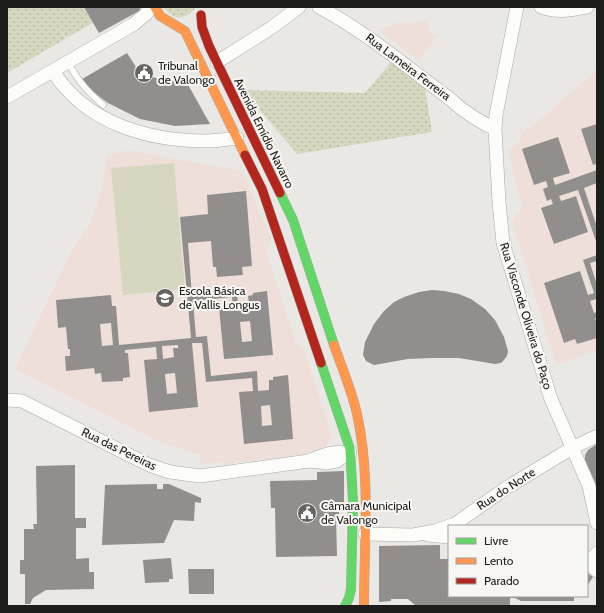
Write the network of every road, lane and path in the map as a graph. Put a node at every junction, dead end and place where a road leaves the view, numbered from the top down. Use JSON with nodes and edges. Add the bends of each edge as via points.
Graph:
{"nodes":[{"id":1,"x":151,"y":7,"type":"edge"},
{"id":2,"x":299,"y":7,"type":"edge"},
{"id":3,"x":319,"y":7,"type":"edge"},
{"id":4,"x":518,"y":7,"type":"edge"},
{"id":5,"x":541,"y":7,"type":"edge"},
{"id":6,"x":587,"y":7,"type":"edge"},
{"id":7,"x":203,"y":11,"type":"edge"},
{"id":8,"x":158,"y":12,"type":"edge"},
{"id":9,"x":134,"y":24,"type":"junction"},
{"id":10,"x":178,"y":25,"type":"junction"},
{"id":11,"x":68,"y":62,"type":"junction"},
{"id":12,"x":217,"y":62,"type":"junction"},
{"id":13,"x":53,"y":70,"type":"junction"},
{"id":14,"x":7,"y":97,"type":"edge"},
{"id":15,"x":103,"y":105,"type":"dead end"},
{"id":16,"x":495,"y":129,"type":"junction"},
{"id":17,"x":238,"y":138,"type":"junction"},
{"id":18,"x":307,"y":262,"type":"junction"},
{"id":19,"x":289,"y":268,"type":"junction"},
{"id":20,"x":7,"y":400,"type":"edge"},
{"id":21,"x":597,"y":436,"type":"edge"},
{"id":22,"x":572,"y":448,"type":"junction"},
{"id":23,"x":364,"y":450,"type":"junction"},
{"id":24,"x":350,"y":452,"type":"junction"},
{"id":25,"x":597,"y":523,"type":"edge"},
{"id":26,"x":455,"y":525,"type":"edge"},
{"id":27,"x":448,"y":527,"type":"edge"},
{"id":28,"x":365,"y":534,"type":"junction"},
{"id":29,"x":413,"y":535,"type":"junction"},
{"id":30,"x":448,"y":537,"type":"edge"},
{"id":31,"x":597,"y":553,"type":"edge"},
{"id":32,"x":588,"y":559,"type":"edge"},
{"id":33,"x":588,"y":563,"type":"edge"},
{"id":34,"x":597,"y":571,"type":"edge"},
{"id":35,"x":345,"y":606,"type":"edge"},
{"id":36,"x":364,"y":606,"type":"edge"}],
"edges":[{"from":1,"to":9,"type":"street"},
{"from":2,"to":12,"type":"street"},
{"from":3,"to":16,"type":"street","name":"Rua Lameira Ferreira","via":[[369,38],[462,110]]},
{"from":4,"to":16,"type":"street","name":"Rua Visconde Oliveira do Paço"},
{"from":5,"to":6,"type":"street","via":[[567,11]]},
{"from":7,"to":10,"type":"main road","name":"Avenida Emídio Navarro","via":[[195,21]]},
{"from":7,"to":12,"type":"main road","name":"Avenida Emídio Navarro","via":[[203,33]]},
{"from":8,"to":9,"type":"street","via":[[151,18]]},
{"from":8,"to":10,"type":"main road","via":[[169,23]]},
{"from":9,"to":11,"type":"street"},
{"from":10,"to":17,"type":"main road","via":[[185,31]]},
{"from":11,"to":13,"type":"street"},
{"from":11,"to":15,"type":"lane","via":[[77,79]]},
{"from":12,"to":18,"type":"main road","name":"Avenida Emídio Navarro","via":[[292,220]]},
{"from":13,"to":14,"type":"street"},
{"from":13,"to":17,"type":"street","via":[[62,85],[87,108],[115,125],[182,140]]},
{"from":16,"to":22,"type":"street","name":"Rua Visconde Oliveira do Paço","via":[[503,244],[551,399]]},
{"from":17,"to":19,"type":"main road","via":[[262,189]]},
{"from":18,"to":19,"type":"main road"},
{"from":18,"to":23,"type":"main road","name":"Avenida Emídio Navarro","via":[[357,413]]},
{"from":19,"to":24,"type":"main road"},
{"from":20,"to":24,"type":"street","name":"Rua das Pereiras","via":[[22,401],[149,465],[170,472],[200,476],[309,461],[328,463],[337,461]]},
{"from":21,"to":22,"type":"street","name":"Rua do Norte"},
{"from":22,"to":25,"type":"street","name":"Rua Visconde Oliveira do Paço","via":[[590,486]]},
{"from":22,"to":26,"type":"street","name":"Rua do Norte","via":[[506,488]]},
{"from":23,"to":24,"type":"main road"},
{"from":23,"to":28,"type":"main road","name":"Avenida Emídio Navarro"},
{"from":24,"to":35,"type":"main road","via":[[354,488],[352,562],[350,598]]},
{"from":27,"to":29,"type":"street","name":"Rua do Norte"},
{"from":28,"to":29,"type":"street","name":"Rua do Norte"},
{"from":28,"to":36,"type":"main road","name":"Avenida Emídio Navarro"},
{"from":29,"to":30,"type":"street","name":"Rua do Norte"},
{"from":31,"to":32,"type":"street"},
{"from":33,"to":34,"type":"street"}]}
